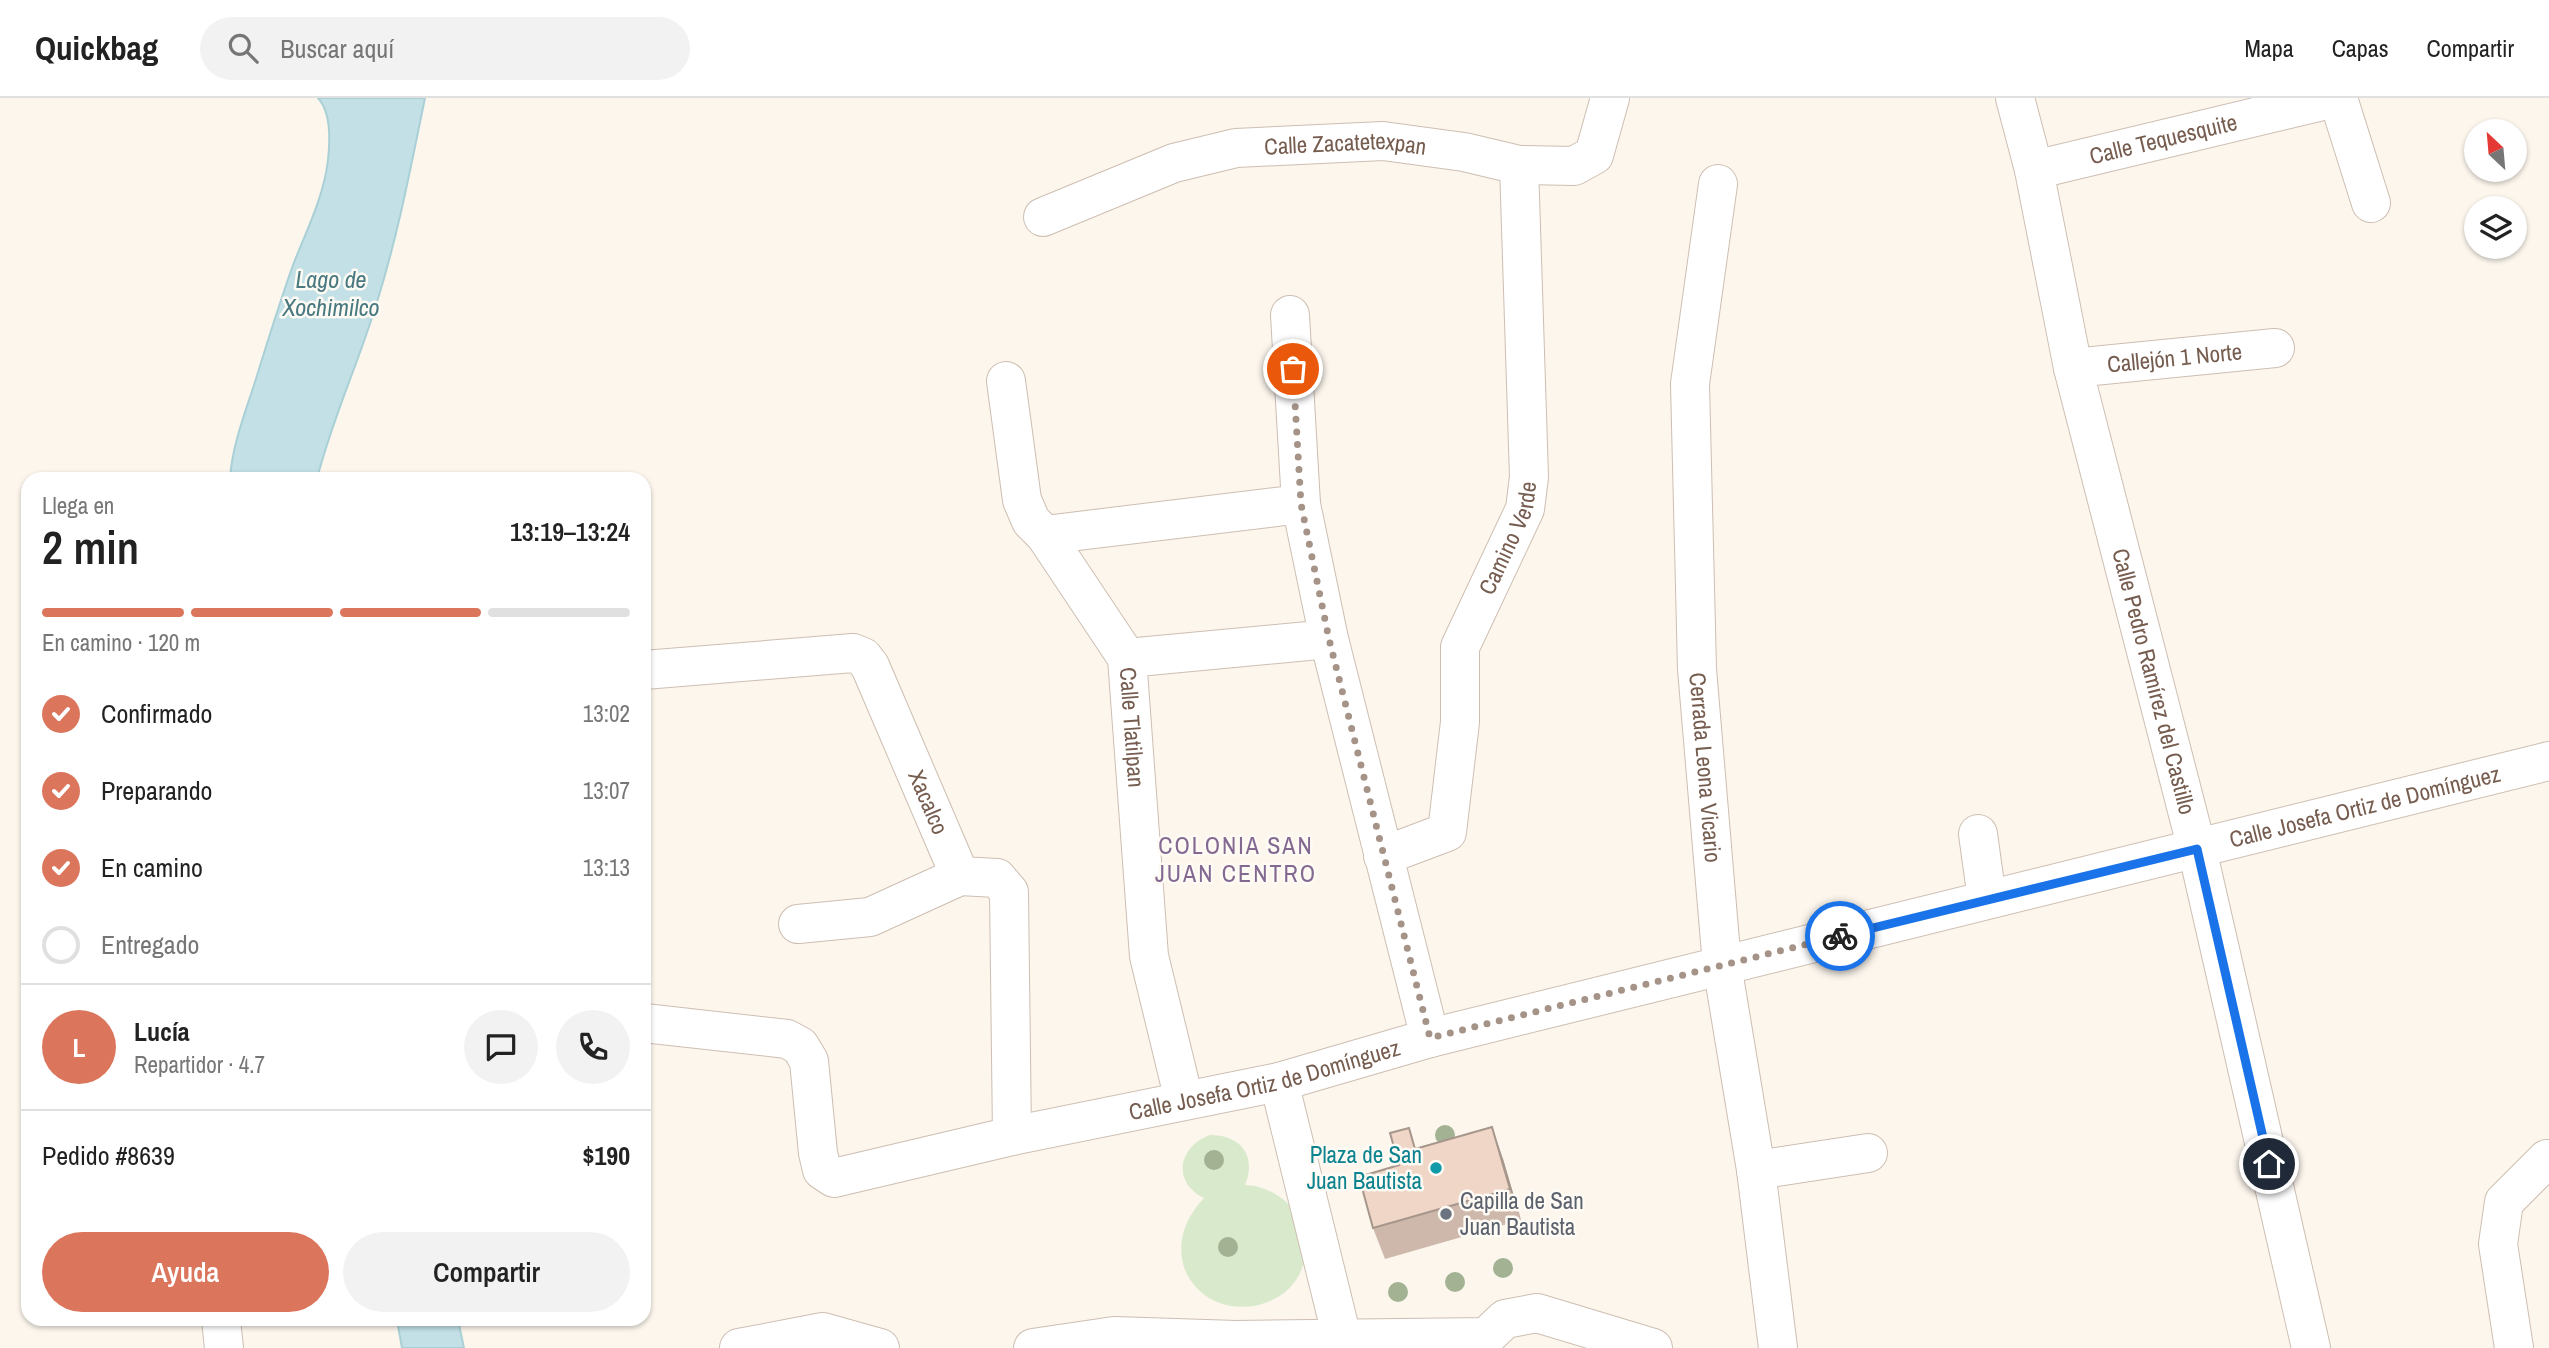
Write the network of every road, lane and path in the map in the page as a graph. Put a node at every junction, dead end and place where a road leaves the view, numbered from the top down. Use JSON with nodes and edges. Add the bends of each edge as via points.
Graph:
{"nodes":[{"id":1,"x":1610,"y":98,"type":"edge"},
{"id":2,"x":2015,"y":98,"type":"edge"},
{"id":3,"x":2337,"y":98,"type":"edge"},
{"id":4,"x":1519,"y":165,"type":"junction"},
{"id":5,"x":2034,"y":170,"type":"junction"},
{"id":6,"x":1718,"y":184,"type":"dead end"},
{"id":7,"x":2371,"y":202,"type":"dead end"},
{"id":8,"x":1044,"y":217,"type":"dead end"},
{"id":9,"x":1290,"y":314,"type":"dead end"},
{"id":10,"x":2275,"y":348,"type":"dead end"},
{"id":11,"x":2073,"y":368,"type":"junction"},
{"id":12,"x":1006,"y":381,"type":"dead end"},
{"id":13,"x":1301,"y":504,"type":"junction"},
{"id":14,"x":1045,"y":535,"type":"junction"},
{"id":15,"x":1329,"y":639,"type":"junction"},
{"id":16,"x":1126,"y":658,"type":"junction"},
{"id":17,"x":651,"y":669,"type":"edge"},
{"id":18,"x":2549,"y":761,"type":"edge"},
{"id":19,"x":1978,"y":834,"type":"dead end"},
{"id":20,"x":2197,"y":849,"type":"junction"},
{"id":21,"x":1382,"y":856,"type":"junction"},
{"id":22,"x":960,"y":876,"type":"junction"},
{"id":23,"x":1987,"y":899,"type":"junction"},
{"id":24,"x":798,"y":924,"type":"dead end"},
{"id":25,"x":1722,"y":965,"type":"junction"},
{"id":26,"x":651,"y":1024,"type":"edge"},
{"id":27,"x":1430,"y":1038,"type":"junction"},
{"id":28,"x":1279,"y":1082,"type":"junction"},
{"id":29,"x":1184,"y":1100,"type":"junction"},
{"id":30,"x":1012,"y":1136,"type":"junction"},
{"id":31,"x":1868,"y":1153,"type":"dead end"},
{"id":32,"x":2547,"y":1159,"type":"dead end"},
{"id":33,"x":1756,"y":1170,"type":"junction"},
{"id":34,"x":222,"y":1326,"type":"edge"},
{"id":35,"x":1342,"y":1338,"type":"junction"},
{"id":36,"x":1488,"y":1343,"type":"edge"},
{"id":37,"x":1235,"y":1344,"type":"edge"},
{"id":38,"x":224,"y":1348,"type":"edge"},
{"id":39,"x":739,"y":1348,"type":"edge"},
{"id":40,"x":880,"y":1348,"type":"edge"},
{"id":41,"x":1033,"y":1348,"type":"edge"},
{"id":42,"x":1653,"y":1348,"type":"edge"},
{"id":43,"x":1778,"y":1348,"type":"edge"},
{"id":44,"x":2311,"y":1348,"type":"edge"},
{"id":45,"x":2514,"y":1348,"type":"edge"}],
"edges":[{"from":1,"to":4,"type":"street","name":"Calle Zacatetexpan","via":[[1594,155],[1574,166]]},
{"from":2,"to":5,"type":"street","name":"Calle Pedro Ramírez del Castillo"},
{"from":3,"to":5,"type":"street","name":"Calle Tequesquite"},
{"from":3,"to":7,"type":"street"},
{"from":4,"to":8,"type":"street","name":"Calle Zacatetexpan","via":[[1383,141],[1236,148],[1174,163]]},
{"from":4,"to":21,"type":"street","name":"Camino Verde","via":[[1529,477],[1525,509],[1460,647],[1460,722],[1447,832]]},
{"from":5,"to":11,"type":"street","name":"Calle Pedro Ramírez del Castillo"},
{"from":6,"to":25,"type":"street","name":"Cerrada Leona Vicario","via":[[1690,384],[1697,669]]},
{"from":9,"to":13,"type":"street"},
{"from":10,"to":11,"type":"street","name":"Callejón 1 Norte"},
{"from":11,"to":20,"type":"street","name":"Calle Pedro Ramírez del Castillo"},
{"from":12,"to":14,"type":"street","name":"Calle Tlatilpan","via":[[1022,500],[1031,521]]},
{"from":13,"to":14,"type":"street"},
{"from":13,"to":15,"type":"street"},
{"from":14,"to":16,"type":"street","name":"Calle Tlatilpan"},
{"from":15,"to":16,"type":"street"},
{"from":15,"to":21,"type":"street"},
{"from":16,"to":29,"type":"street","name":"Calle Tlatilpan","via":[[1149,956]]},
{"from":17,"to":22,"type":"street","name":"Xacalco","via":[[853,653],[863,657]]},
{"from":18,"to":20,"type":"street","name":"Calle Josefa Ortiz de Domínguez"},
{"from":19,"to":23,"type":"street"},
{"from":20,"to":23,"type":"street","name":"Calle Josefa Ortiz de Domínguez"},
{"from":20,"to":44,"type":"street","name":"Calle Pedro Ramírez del Castillo"},
{"from":21,"to":27,"type":"street"},
{"from":22,"to":24,"type":"street","via":[[870,917]]},
{"from":22,"to":30,"type":"street","via":[[997,878],[1009,892]]},
{"from":23,"to":25,"type":"street","name":"Calle Josefa Ortiz de Domínguez"},
{"from":25,"to":27,"type":"street","name":"Calle Josefa Ortiz de Domínguez"},
{"from":25,"to":33,"type":"street","name":"Cerrada Leona Vicario"},
{"from":26,"to":30,"type":"street","name":"Calle Josefa Ortiz de Domínguez","via":[[787,1039],[800,1046],[809,1061],[822,1170],[834,1178]]},
{"from":27,"to":28,"type":"street","name":"Calle Josefa Ortiz de Domínguez"},
{"from":28,"to":29,"type":"street","name":"Calle Josefa Ortiz de Domínguez"},
{"from":28,"to":35,"type":"street"},
{"from":29,"to":30,"type":"street","name":"Calle Josefa Ortiz de Domínguez"},
{"from":31,"to":33,"type":"street"},
{"from":32,"to":45,"type":"street","via":[[2504,1202],[2498,1244]]},
{"from":33,"to":43,"type":"street","name":"Cerrada Leona Vicario"},
{"from":34,"to":38,"type":"street"},
{"from":35,"to":36,"type":"street"},
{"from":35,"to":37,"type":"street"},
{"from":36,"to":42,"type":"street","via":[[1505,1319],[1537,1314]]},
{"from":37,"to":41,"type":"street","via":[[1114,1336]]},
{"from":39,"to":40,"type":"street","via":[[823,1332]]}]}
